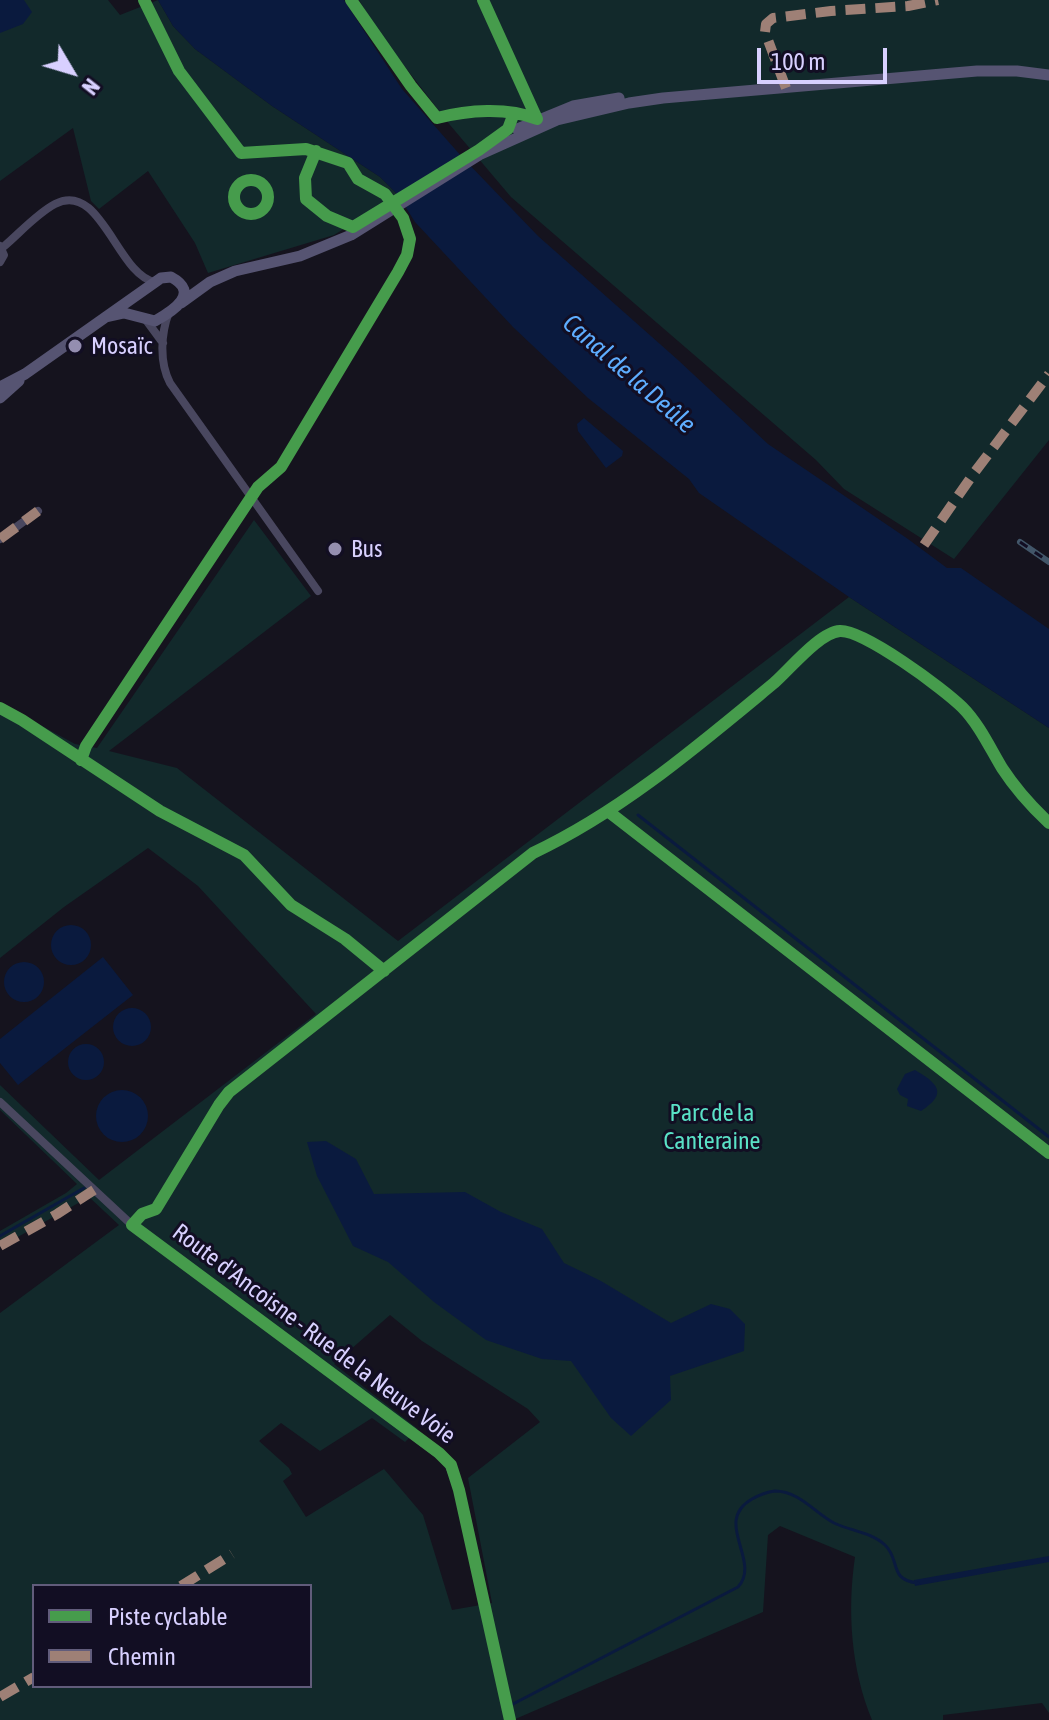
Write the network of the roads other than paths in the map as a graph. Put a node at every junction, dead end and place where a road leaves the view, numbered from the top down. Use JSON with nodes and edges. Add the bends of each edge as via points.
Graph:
{"nodes":[{"id":1,"x":1049,"y":75,"type":"edge"},
{"id":2,"x":514,"y":113,"type":"dead end"},
{"id":3,"x":480,"y":152,"type":"junction"},
{"id":4,"x":381,"y":215,"type":"junction"},
{"id":5,"x":353,"y":227,"type":"dead end"},
{"id":6,"x":1,"y":247,"type":"edge"},
{"id":7,"x":0,"y":262,"type":"edge"},
{"id":8,"x":139,"y":275,"type":"junction"},
{"id":9,"x":179,"y":281,"type":"junction"},
{"id":10,"x":155,"y":282,"type":"junction"},
{"id":11,"x":210,"y":282,"type":"junction"},
{"id":12,"x":137,"y":294,"type":"junction"},
{"id":13,"x":181,"y":303,"type":"junction"},
{"id":14,"x":170,"y":311,"type":"junction"},
{"id":15,"x":106,"y":317,"type":"junction"},
{"id":16,"x":143,"y":318,"type":"junction"},
{"id":17,"x":163,"y":343,"type":"junction"},
{"id":18,"x":25,"y":374,"type":"junction"},
{"id":19,"x":0,"y":387,"type":"edge"},
{"id":20,"x":0,"y":398,"type":"edge"},
{"id":21,"x":38,"y":511,"type":"dead end"},
{"id":22,"x":0,"y":539,"type":"edge"},
{"id":23,"x":318,"y":591,"type":"dead end"},
{"id":24,"x":0,"y":1102,"type":"edge"},
{"id":25,"x":510,"y":1720,"type":"edge"}],
"edges":[{"from":1,"to":3,"type":"street","via":[[977,71],[617,98],[564,109]]},
{"from":2,"to":3,"type":"street","via":[[508,129]]},
{"from":3,"to":4,"type":"street"},
{"from":4,"to":5,"type":"street"},
{"from":4,"to":11,"type":"street","via":[[321,248]]},
{"from":6,"to":7,"type":"street"},
{"from":6,"to":8,"type":"street","via":[[54,205],[75,201],[96,215]]},
{"from":8,"to":10,"type":"street"},
{"from":8,"to":12,"type":"street"},
{"from":9,"to":10,"type":"street","via":[[166,276]]},
{"from":9,"to":11,"type":"street"},
{"from":9,"to":13,"type":"street"},
{"from":10,"to":12,"type":"street"},
{"from":11,"to":13,"type":"street"},
{"from":12,"to":15,"type":"street"},
{"from":12,"to":16,"type":"street","via":[[134,306]]},
{"from":13,"to":14,"type":"street"},
{"from":14,"to":16,"type":"street","via":[[155,321]]},
{"from":14,"to":17,"type":"street"},
{"from":15,"to":16,"type":"street","via":[[119,313]]},
{"from":15,"to":18,"type":"street"},
{"from":16,"to":17,"type":"street"},
{"from":17,"to":23,"type":"street","via":[[170,383]]},
{"from":18,"to":19,"type":"street"},
{"from":18,"to":20,"type":"street"},
{"from":21,"to":22,"type":"street"},
{"from":24,"to":25,"type":"street","name":"Route d'Ancoisne - Rue de la Neuve Voie","via":[[132,1225],[451,1465]]}]}
